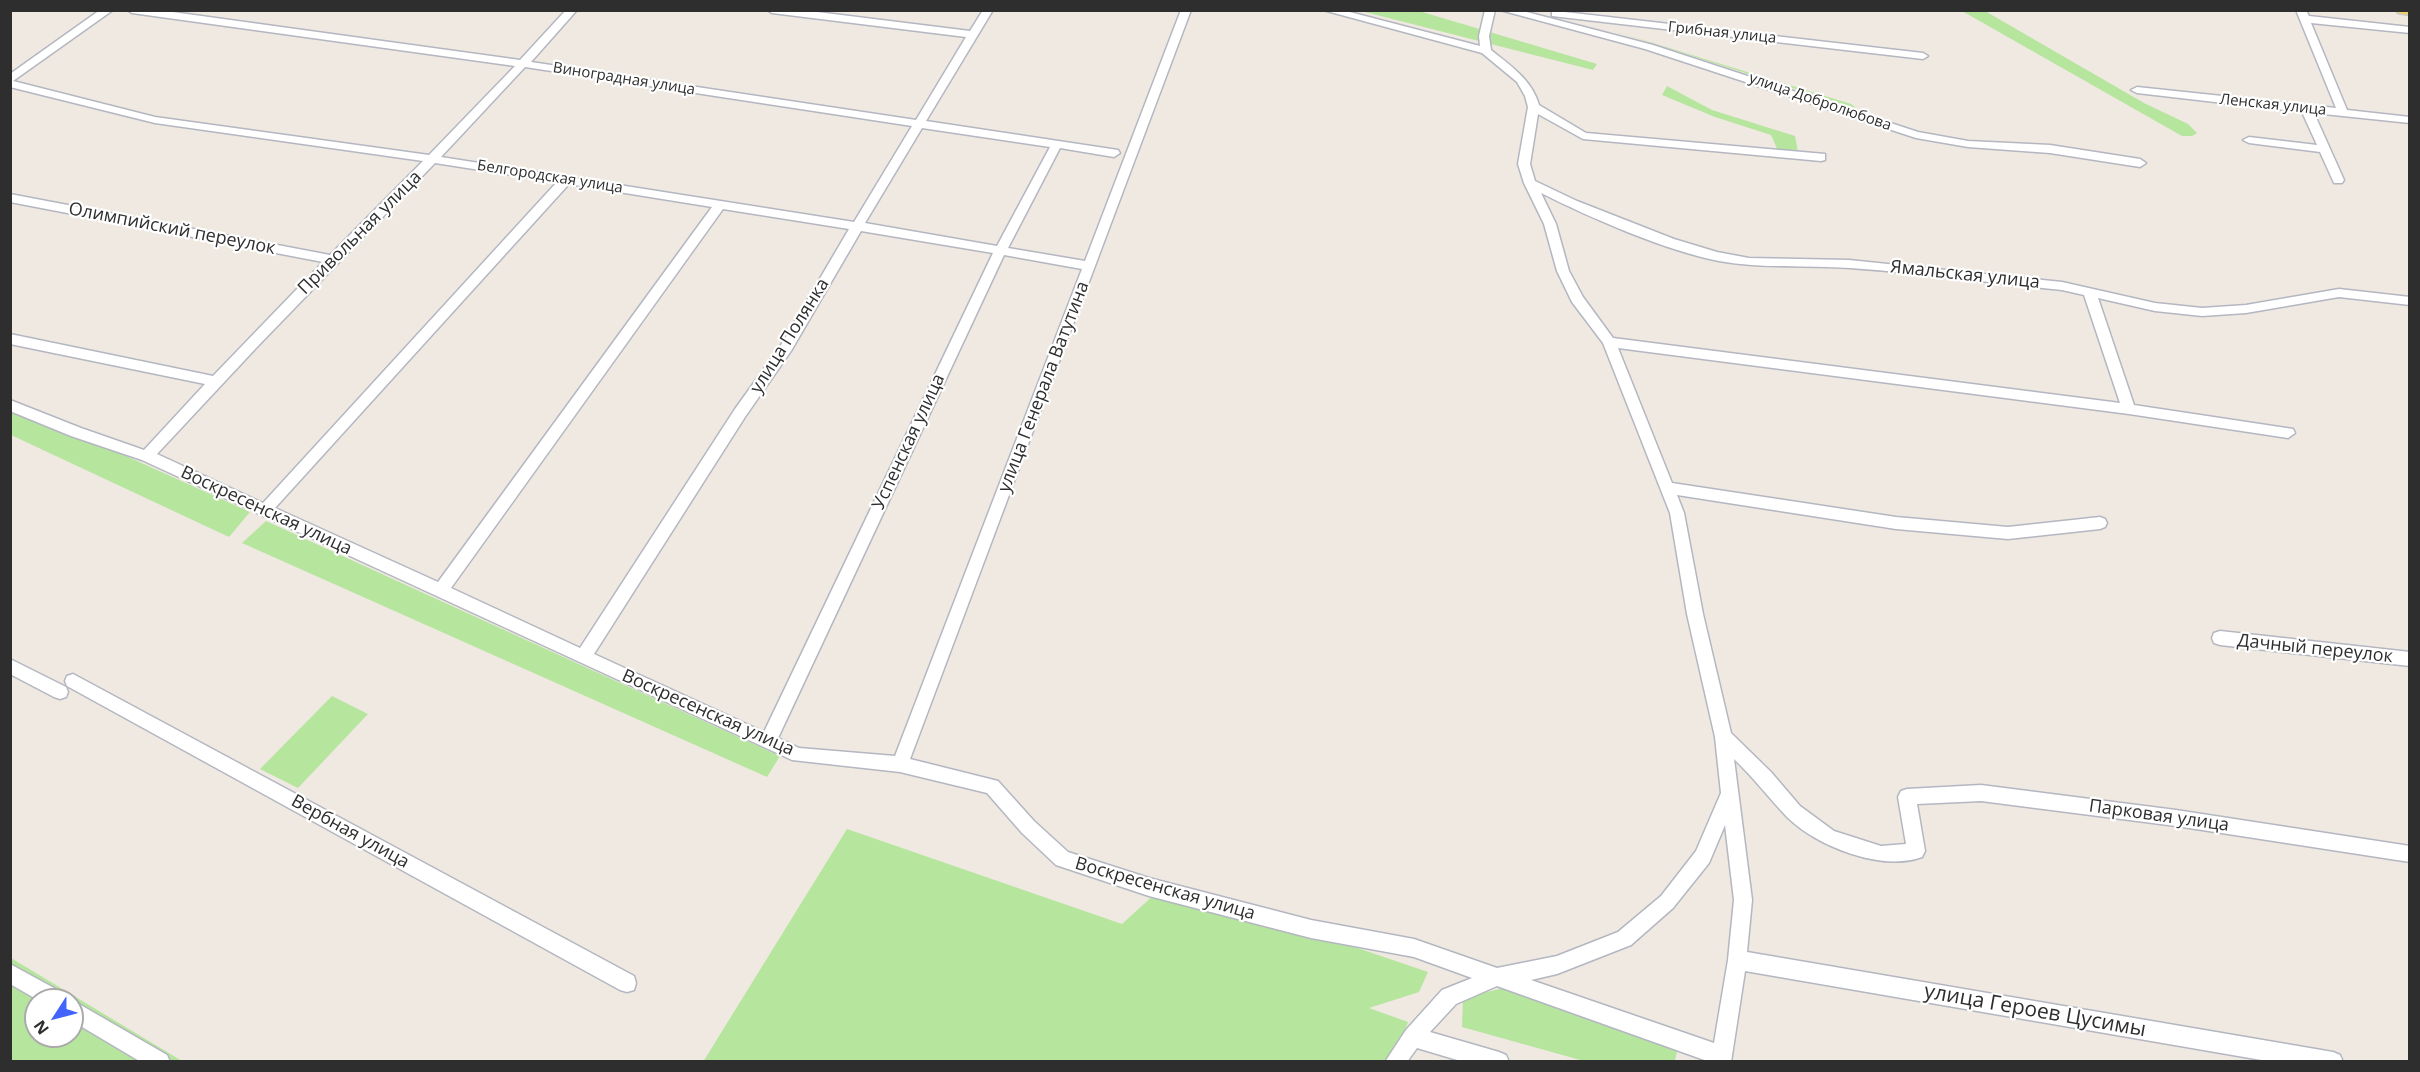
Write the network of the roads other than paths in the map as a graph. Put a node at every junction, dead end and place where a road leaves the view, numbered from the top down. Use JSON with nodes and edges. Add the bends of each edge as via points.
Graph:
{"nodes":[{"id":1,"x":108,"y":10,"type":"edge"},
{"id":2,"x":132,"y":10,"type":"edge"},
{"id":3,"x":572,"y":10,"type":"edge"},
{"id":4,"x":772,"y":10,"type":"edge"},
{"id":5,"x":988,"y":10,"type":"edge"},
{"id":6,"x":1186,"y":10,"type":"edge"},
{"id":7,"x":1328,"y":10,"type":"edge"},
{"id":8,"x":1490,"y":10,"type":"edge"},
{"id":9,"x":1505,"y":10,"type":"edge"},
{"id":10,"x":1522,"y":10,"type":"edge"},
{"id":11,"x":2402,"y":10,"type":"edge"},
{"id":12,"x":2409,"y":11,"type":"edge"},
{"id":13,"x":2303,"y":15,"type":"edge"},
{"id":14,"x":2409,"y":30,"type":"edge"},
{"id":15,"x":973,"y":35,"type":"junction"},
{"id":16,"x":1486,"y":51,"type":"junction"},
{"id":17,"x":1923,"y":56,"type":"dead end"},
{"id":18,"x":524,"y":64,"type":"junction"},
{"id":19,"x":10,"y":79,"type":"edge"},
{"id":20,"x":10,"y":84,"type":"edge"},
{"id":21,"x":2137,"y":90,"type":"dead end"},
{"id":22,"x":1534,"y":107,"type":"junction"},
{"id":23,"x":2307,"y":109,"type":"junction"},
{"id":24,"x":2343,"y":113,"type":"junction"},
{"id":25,"x":2409,"y":120,"type":"edge"},
{"id":26,"x":919,"y":124,"type":"junction"},
{"id":27,"x":2249,"y":140,"type":"dead end"},
{"id":28,"x":1056,"y":146,"type":"junction"},
{"id":29,"x":2323,"y":149,"type":"junction"},
{"id":30,"x":1114,"y":153,"type":"dead end"},
{"id":31,"x":1821,"y":157,"type":"dead end"},
{"id":32,"x":433,"y":159,"type":"junction"},
{"id":33,"x":2140,"y":163,"type":"dead end"},
{"id":34,"x":566,"y":180,"type":"junction"},
{"id":35,"x":2338,"y":180,"type":"dead end"},
{"id":36,"x":1530,"y":183,"type":"junction"},
{"id":37,"x":10,"y":198,"type":"edge"},
{"id":38,"x":720,"y":204,"type":"junction"},
{"id":39,"x":857,"y":226,"type":"junction"},
{"id":40,"x":1000,"y":251,"type":"junction"},
{"id":41,"x":333,"y":260,"type":"junction"},
{"id":42,"x":1090,"y":266,"type":"junction"},
{"id":43,"x":2090,"y":292,"type":"junction"},
{"id":44,"x":2409,"y":301,"type":"edge"},
{"id":45,"x":10,"y":339,"type":"edge"},
{"id":46,"x":1609,"y":342,"type":"junction"},
{"id":47,"x":214,"y":381,"type":"junction"},
{"id":48,"x":10,"y":405,"type":"edge"},
{"id":49,"x":2129,"y":409,"type":"junction"},
{"id":50,"x":2288,"y":433,"type":"dead end"},
{"id":51,"x":147,"y":456,"type":"junction"},
{"id":52,"x":1666,"y":488,"type":"junction"},
{"id":53,"x":264,"y":511,"type":"junction"},
{"id":54,"x":2100,"y":523,"type":"dead end"},
{"id":55,"x":440,"y":591,"type":"junction"},
{"id":56,"x":2220,"y":638,"type":"dead end"},
{"id":57,"x":584,"y":656,"type":"junction"},
{"id":58,"x":2409,"y":659,"type":"edge"},
{"id":59,"x":10,"y":666,"type":"edge"},
{"id":60,"x":1723,"y":737,"type":"junction"},
{"id":61,"x":768,"y":742,"type":"junction"},
{"id":62,"x":900,"y":764,"type":"junction"},
{"id":63,"x":1730,"y":792,"type":"junction"},
{"id":64,"x":2409,"y":854,"type":"edge"},
{"id":65,"x":1737,"y":960,"type":"junction"},
{"id":66,"x":10,"y":973,"type":"edge"},
{"id":67,"x":1497,"y":977,"type":"junction"},
{"id":68,"x":627,"y":983,"type":"dead end"},
{"id":69,"x":36,"y":988,"type":"edge"},
{"id":70,"x":84,"y":1017,"type":"edge"},
{"id":71,"x":1413,"y":1037,"type":"junction"},
{"id":72,"x":1722,"y":1059,"type":"edge"},
{"id":73,"x":159,"y":1062,"type":"edge"},
{"id":74,"x":1395,"y":1062,"type":"edge"},
{"id":75,"x":1499,"y":1062,"type":"edge"},
{"id":76,"x":2333,"y":1062,"type":"edge"}],
"edges":[{"from":1,"to":19,"type":"street"},
{"from":2,"to":18,"type":"street","name":"Виноградная улица"},
{"from":3,"to":18,"type":"street","name":"Привольная улица"},
{"from":4,"to":15,"type":"street"},
{"from":5,"to":15,"type":"street","name":"улица Полянка"},
{"from":6,"to":42,"type":"street","name":"улица Генерала Ватутина"},
{"from":7,"to":16,"type":"street"},
{"from":8,"to":16,"type":"street","via":[[1484,36]]},
{"from":9,"to":33,"type":"street","name":"улица Добролюбова","via":[[1660,50],[1916,135]]},
{"from":10,"to":17,"type":"street","name":"Грибная улица"},
{"from":11,"to":12,"type":"main road"},
{"from":13,"to":14,"type":"street"},
{"from":13,"to":24,"type":"street"},
{"from":15,"to":26,"type":"street","name":"улица Полянка"},
{"from":16,"to":22,"type":"street","via":[[1521,80]]},
{"from":18,"to":26,"type":"street","name":"Виноградная улица"},
{"from":18,"to":32,"type":"street","name":"Привольная улица"},
{"from":20,"to":32,"type":"street","name":"Белгородская улица","via":[[155,120]]},
{"from":21,"to":23,"type":"street","name":"Ленская улица"},
{"from":22,"to":31,"type":"street","via":[[1583,136]]},
{"from":22,"to":36,"type":"street","via":[[1524,157]]},
{"from":23,"to":24,"type":"street","name":"Ленская улица"},
{"from":23,"to":29,"type":"street"},
{"from":24,"to":25,"type":"street","name":"Ленская улица"},
{"from":26,"to":28,"type":"street","name":"Виноградная улица"},
{"from":26,"to":39,"type":"street","name":"улица Полянка"},
{"from":27,"to":29,"type":"street"},
{"from":28,"to":30,"type":"street","name":"Виноградная улица"},
{"from":28,"to":40,"type":"street","name":"Успенская улица"},
{"from":29,"to":35,"type":"street"},
{"from":32,"to":34,"type":"street","name":"Белгородская улица"},
{"from":32,"to":41,"type":"street","name":"Привольная улица"},
{"from":34,"to":38,"type":"street","name":"Белгородская улица"},
{"from":34,"to":53,"type":"street"},
{"from":36,"to":43,"type":"street","name":"Ямальская улица","via":[[1573,204],[1716,256],[1749,262],[1849,264]]},
{"from":36,"to":46,"type":"street","via":[[1550,224],[1563,271],[1577,299]]},
{"from":37,"to":41,"type":"street","name":"Олимпийский переулок"},
{"from":38,"to":39,"type":"street","name":"Белгородская улица"},
{"from":38,"to":55,"type":"street"},
{"from":39,"to":40,"type":"street","name":"Белгородская улица"},
{"from":39,"to":57,"type":"street","name":"улица Полянка","via":[[786,348]]},
{"from":40,"to":42,"type":"street","name":"Белгородская улица"},
{"from":40,"to":61,"type":"street","name":"Успенская улица"},
{"from":41,"to":47,"type":"street","name":"Привольная улица"},
{"from":42,"to":62,"type":"street","name":"улица Генерала Ватутина"},
{"from":43,"to":44,"type":"street","name":"Ямальская улица","via":[[2155,307],[2202,312],[2246,309],[2339,292]]},
{"from":43,"to":49,"type":"street"},
{"from":45,"to":47,"type":"street"},
{"from":46,"to":49,"type":"street"},
{"from":46,"to":52,"type":"street"},
{"from":47,"to":51,"type":"street","name":"Привольная улица"},
{"from":48,"to":51,"type":"street","name":"Воскресенская улица"},
{"from":49,"to":50,"type":"street"},
{"from":51,"to":53,"type":"street","name":"Воскресенская улица"},
{"from":52,"to":54,"type":"street","via":[[1896,523],[2008,533]]},
{"from":52,"to":60,"type":"street","via":[[1677,513]]},
{"from":53,"to":55,"type":"street","name":"Воскресенская улица"},
{"from":55,"to":57,"type":"street","name":"Воскресенская улица"},
{"from":56,"to":58,"type":"street","name":"Дачный переулок"},
{"from":57,"to":61,"type":"street","name":"Воскресенская улица"},
{"from":59,"to":68,"type":"street","name":"Вербная улица","via":[[66,686]]},
{"from":60,"to":63,"type":"street"},
{"from":60,"to":64,"type":"street","name":"Парковая улица","via":[[1765,777],[1794,812],[1829,837],[1881,854],[1916,851],[1907,796],[1982,793],[2187,819]]},
{"from":61,"to":62,"type":"street","name":"Воскресенская улица","via":[[798,754]]},
{"from":62,"to":67,"type":"street","name":"Воскресенская улица","via":[[992,787],[1062,858],[1149,887],[1311,929],[1414,948]]},
{"from":63,"to":65,"type":"street","via":[[1743,900]]},
{"from":63,"to":67,"type":"street","via":[[1703,857],[1667,902],[1624,939],[1557,965]]},
{"from":65,"to":72,"type":"street"},
{"from":65,"to":76,"type":"street","name":"улица Героев Цусимы"},
{"from":66,"to":69,"type":"street"},
{"from":67,"to":71,"type":"street","via":[[1449,997]]},
{"from":67,"to":72,"type":"street","name":"Воскресенская улица"},
{"from":70,"to":73,"type":"street"},
{"from":71,"to":74,"type":"street"},
{"from":71,"to":75,"type":"street"}]}
